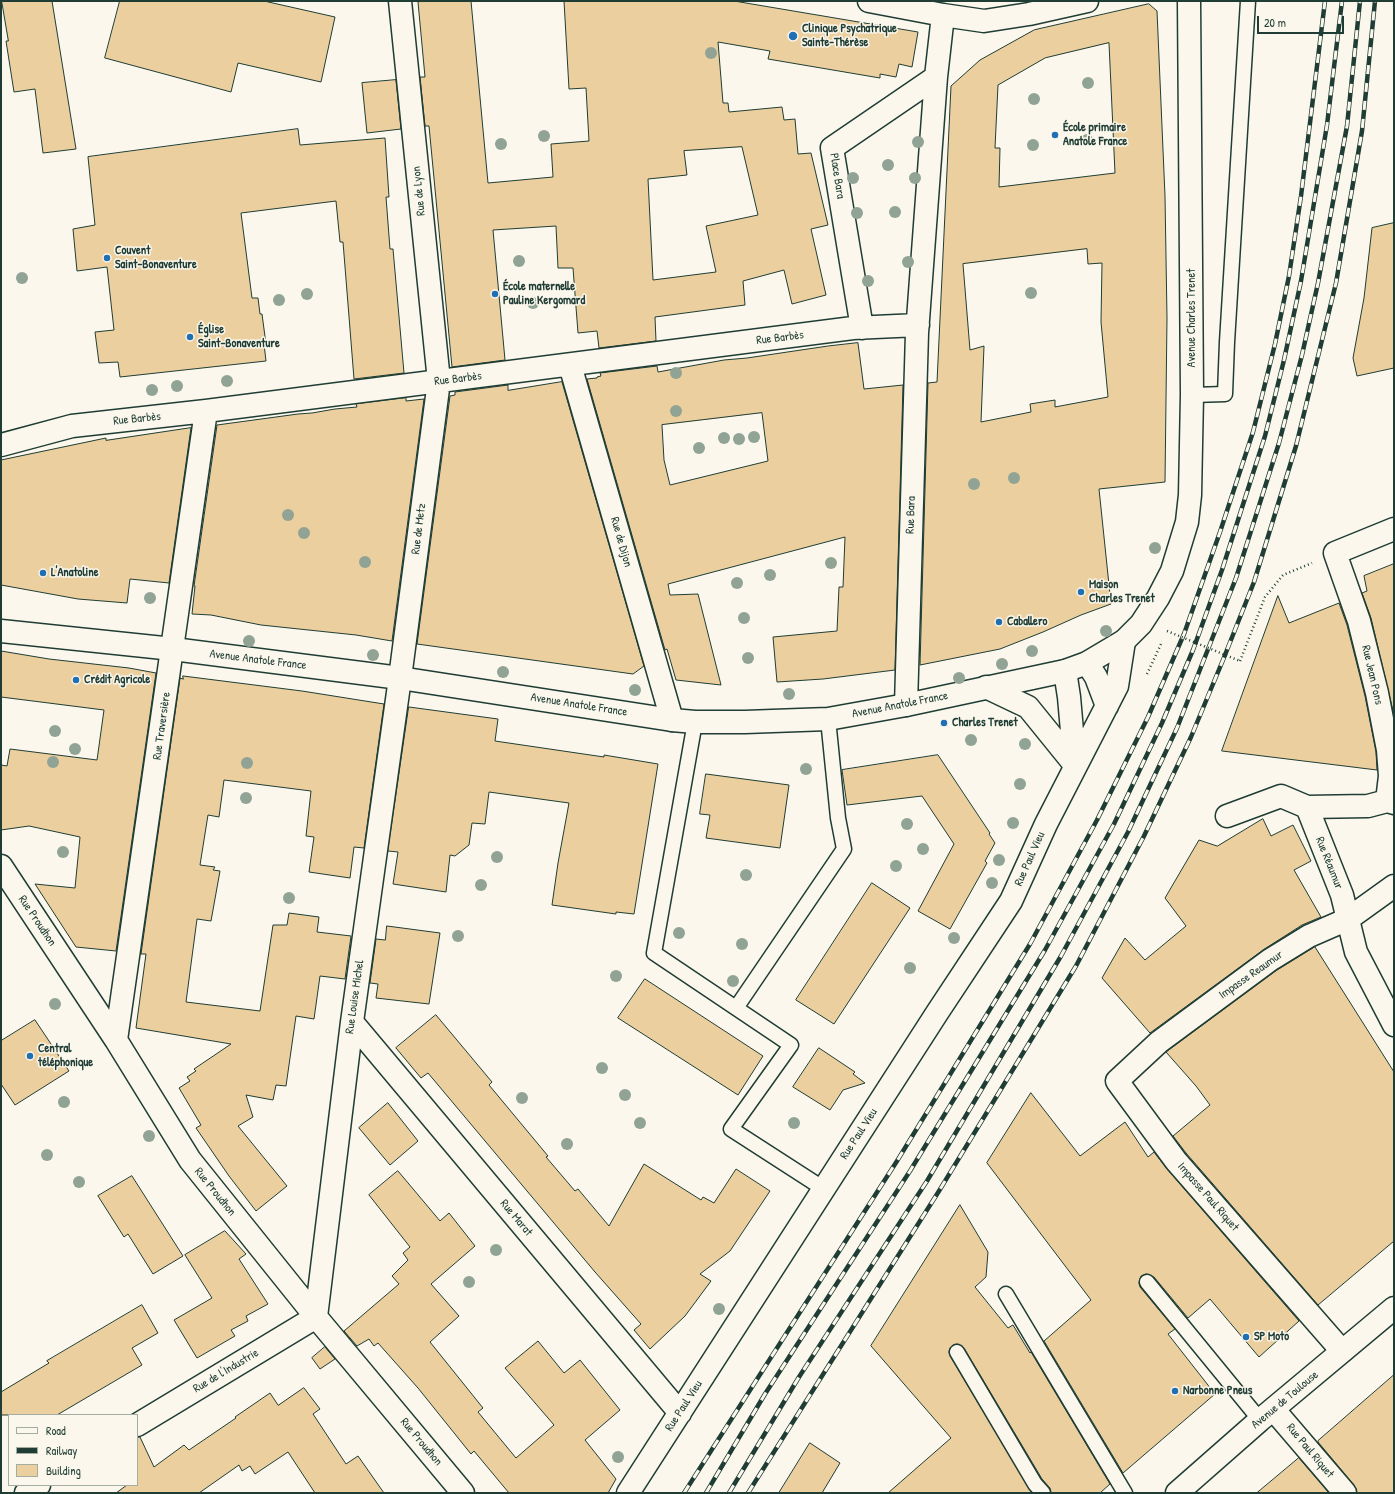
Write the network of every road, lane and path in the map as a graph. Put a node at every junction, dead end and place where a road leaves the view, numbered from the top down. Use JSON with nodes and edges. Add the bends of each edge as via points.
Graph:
{"nodes":[{"id":1,"x":400,"y":1,"type":"edge"},
{"id":2,"x":869,"y":1,"type":"edge"},
{"id":3,"x":1086,"y":1,"type":"edge"},
{"id":4,"x":1189,"y":1,"type":"edge"},
{"id":5,"x":1248,"y":1,"type":"edge"},
{"id":6,"x":943,"y":15,"type":"junction"},
{"id":7,"x":936,"y":77,"type":"junction"},
{"id":8,"x":918,"y":325,"type":"junction"},
{"id":9,"x":862,"y":328,"type":"junction"},
{"id":10,"x":570,"y":365,"type":"junction"},
{"id":11,"x":439,"y":381,"type":"junction"},
{"id":12,"x":1192,"y":394,"type":"junction"},
{"id":13,"x":206,"y":411,"type":"junction"},
{"id":14,"x":1,"y":445,"type":"edge"},
{"id":15,"x":1394,"y":529,"type":"edge"},
{"id":16,"x":1335,"y":553,"type":"junction"},
{"id":17,"x":1141,"y":624,"type":"joint"},
{"id":18,"x":1,"y":631,"type":"edge"},
{"id":19,"x":1167,"y":631,"type":"dead end"},
{"id":20,"x":1164,"y":638,"type":"dead end"},
{"id":21,"x":1124,"y":641,"type":"junction"},
{"id":22,"x":173,"y":649,"type":"junction"},
{"id":23,"x":1087,"y":663,"type":"junction"},
{"id":24,"x":1065,"y":670,"type":"junction"},
{"id":25,"x":400,"y":678,"type":"junction"},
{"id":26,"x":1144,"y":681,"type":"dead end"},
{"id":27,"x":986,"y":686,"type":"junction"},
{"id":28,"x":906,"y":705,"type":"junction"},
{"id":29,"x":1107,"y":706,"type":"junction"},
{"id":30,"x":828,"y":719,"type":"junction"},
{"id":31,"x":672,"y":720,"type":"junction"},
{"id":32,"x":695,"y":722,"type":"junction"},
{"id":33,"x":1075,"y":765,"type":"junction"},
{"id":34,"x":1390,"y":802,"type":"edge"},
{"id":35,"x":1307,"y":808,"type":"junction"},
{"id":36,"x":1227,"y":816,"type":"dead end"},
{"id":37,"x":1,"y":866,"type":"edge"},
{"id":38,"x":1394,"y":886,"type":"edge"},
{"id":39,"x":1348,"y":919,"type":"junction"},
{"id":40,"x":736,"y":1008,"type":"junction"},
{"id":41,"x":352,"y":1022,"type":"junction"},
{"id":42,"x":1394,"y":1025,"type":"edge"},
{"id":43,"x":116,"y":1040,"type":"junction"},
{"id":44,"x":1159,"y":1042,"type":"joint"},
{"id":45,"x":824,"y":1189,"type":"junction"},
{"id":46,"x":1147,"y":1282,"type":"dead end"},
{"id":47,"x":1006,"y":1294,"type":"dead end"},
{"id":48,"x":1394,"y":1308,"type":"edge"},
{"id":49,"x":316,"y":1317,"type":"junction"},
{"id":50,"x":1342,"y":1351,"type":"junction"},
{"id":51,"x":958,"y":1352,"type":"dead end"},
{"id":52,"x":680,"y":1413,"type":"junction"},
{"id":53,"x":1267,"y":1415,"type":"junction"},
{"id":54,"x":138,"y":1424,"type":"edge"},
{"id":55,"x":37,"y":1486,"type":"edge"},
{"id":56,"x":26,"y":1493,"type":"edge"},
{"id":57,"x":463,"y":1493,"type":"edge"},
{"id":58,"x":628,"y":1493,"type":"edge"},
{"id":59,"x":1043,"y":1493,"type":"edge"},
{"id":60,"x":1125,"y":1493,"type":"edge"},
{"id":61,"x":1177,"y":1493,"type":"edge"},
{"id":62,"x":1344,"y":1493,"type":"edge"}],
"edges":[{"from":1,"to":11,"type":"street","name":"Rue de Lyon"},
{"from":2,"to":6,"type":"street"},
{"from":3,"to":6,"type":"street","via":[[984,21]]},
{"from":4,"to":12,"type":"street","name":"Avenue Charles Trenet"},
{"from":5,"to":12,"type":"lane","via":[[1225,394]]},
{"from":6,"to":7,"type":"street"},
{"from":7,"to":8,"type":"street"},
{"from":7,"to":9,"type":"street","name":"Place Bara","via":[[832,148]]},
{"from":8,"to":9,"type":"street","name":"Rue Barbès"},
{"from":8,"to":28,"type":"street","name":"Rue Bara"},
{"from":9,"to":10,"type":"street","name":"Rue Barbès"},
{"from":10,"to":11,"type":"street","name":"Rue Barbès"},
{"from":10,"to":31,"type":"street","name":"Rue de Dijon"},
{"from":11,"to":13,"type":"street","name":"Rue Barbès"},
{"from":11,"to":25,"type":"street","name":"Rue de Metz"},
{"from":12,"to":17,"type":"street","name":"Avenue Charles Trenet","via":[[1187,522],[1172,571]]},
{"from":13,"to":14,"type":"street","name":"Rue Barbès","via":[[72,426]]},
{"from":13,"to":22,"type":"street","name":"Rue Traversière"},
{"from":15,"to":16,"type":"street"},
{"from":16,"to":19,"type":"path","bridge":true,"via":[[1284,575],[1265,597],[1240,661]]},
{"from":16,"to":34,"type":"street","name":"Rue Jean Pons","via":[[1358,621],[1377,693],[1388,750]]},
{"from":17,"to":21,"type":"street","name":"Avenue Anatole France"},
{"from":18,"to":22,"type":"street","name":"Avenue Anatole France"},
{"from":20,"to":26,"type":"path"},
{"from":21,"to":23,"type":"street","name":"Avenue Anatole France"},
{"from":21,"to":29,"type":"street","name":"Rue Paul Vieu","via":[[1117,686]]},
{"from":22,"to":25,"type":"street","name":"Avenue Anatole France"},
{"from":22,"to":43,"type":"street","name":"Rue Traversière"},
{"from":23,"to":24,"type":"street","name":"Avenue Anatole France"},
{"from":23,"to":29,"type":"street","via":[[1096,677]]},
{"from":24,"to":27,"type":"street","name":"Avenue Anatole France"},
{"from":24,"to":33,"type":"street","via":[[1070,697]]},
{"from":25,"to":31,"type":"street","name":"Avenue Anatole France"},
{"from":25,"to":41,"type":"street","name":"Rue Louise Michel"},
{"from":27,"to":28,"type":"street","name":"Avenue Anatole France"},
{"from":27,"to":33,"type":"street","via":[[1028,707]]},
{"from":28,"to":30,"type":"street","name":"Avenue Anatole France"},
{"from":29,"to":33,"type":"street","name":"Rue Paul Vieu"},
{"from":30,"to":32,"type":"street","name":"Avenue Anatole France"},
{"from":30,"to":40,"type":"lane","via":[[838,818],[844,849]]},
{"from":31,"to":32,"type":"street","name":"Avenue Anatole France"},
{"from":32,"to":40,"type":"lane","via":[[654,953]]},
{"from":33,"to":45,"type":"street","name":"Rue Paul Vieu","via":[[1011,901]]},
{"from":34,"to":35,"type":"street","via":[[1368,806]]},
{"from":35,"to":36,"type":"street","via":[[1281,796]]},
{"from":35,"to":39,"type":"street","name":"Rue Réaumur","via":[[1342,895]]},
{"from":37,"to":43,"type":"street","name":"Rue Proudhon"},
{"from":38,"to":39,"type":"street"},
{"from":39,"to":42,"type":"street","name":"Rue Réaumur","via":[[1356,952]]},
{"from":39,"to":44,"type":"street","name":"Impasse Reaumur","via":[[1309,936],[1270,960]]},
{"from":40,"to":45,"type":"lane","via":[[791,1045],[731,1129]]},
{"from":41,"to":49,"type":"street","name":"Rue Louise Michel"},
{"from":41,"to":52,"type":"street","name":"Rue Marat"},
{"from":43,"to":49,"type":"street","name":"Rue Proudhon","via":[[190,1160]]},
{"from":44,"to":50,"type":"street","name":"Impasse Paul Riquet","via":[[1117,1081],[1176,1160]]},
{"from":45,"to":52,"type":"street","name":"Rue Paul Vieu"},
{"from":46,"to":53,"type":"lane"},
{"from":47,"to":60,"type":"lane"},
{"from":48,"to":50,"type":"street","name":"Avenue de Toulouse"},
{"from":49,"to":54,"type":"street","name":"Rue de l'Industrie"},
{"from":49,"to":57,"type":"street","name":"Rue Proudhon"},
{"from":50,"to":53,"type":"street","name":"Avenue de Toulouse"},
{"from":51,"to":59,"type":"lane","via":[[1035,1484]]},
{"from":52,"to":58,"type":"street","name":"Rue Paul Vieu"},
{"from":53,"to":61,"type":"street","name":"Avenue de Toulouse"},
{"from":53,"to":62,"type":"street","name":"Rue Paul Riquet"},
{"from":55,"to":56,"type":"street"}]}
